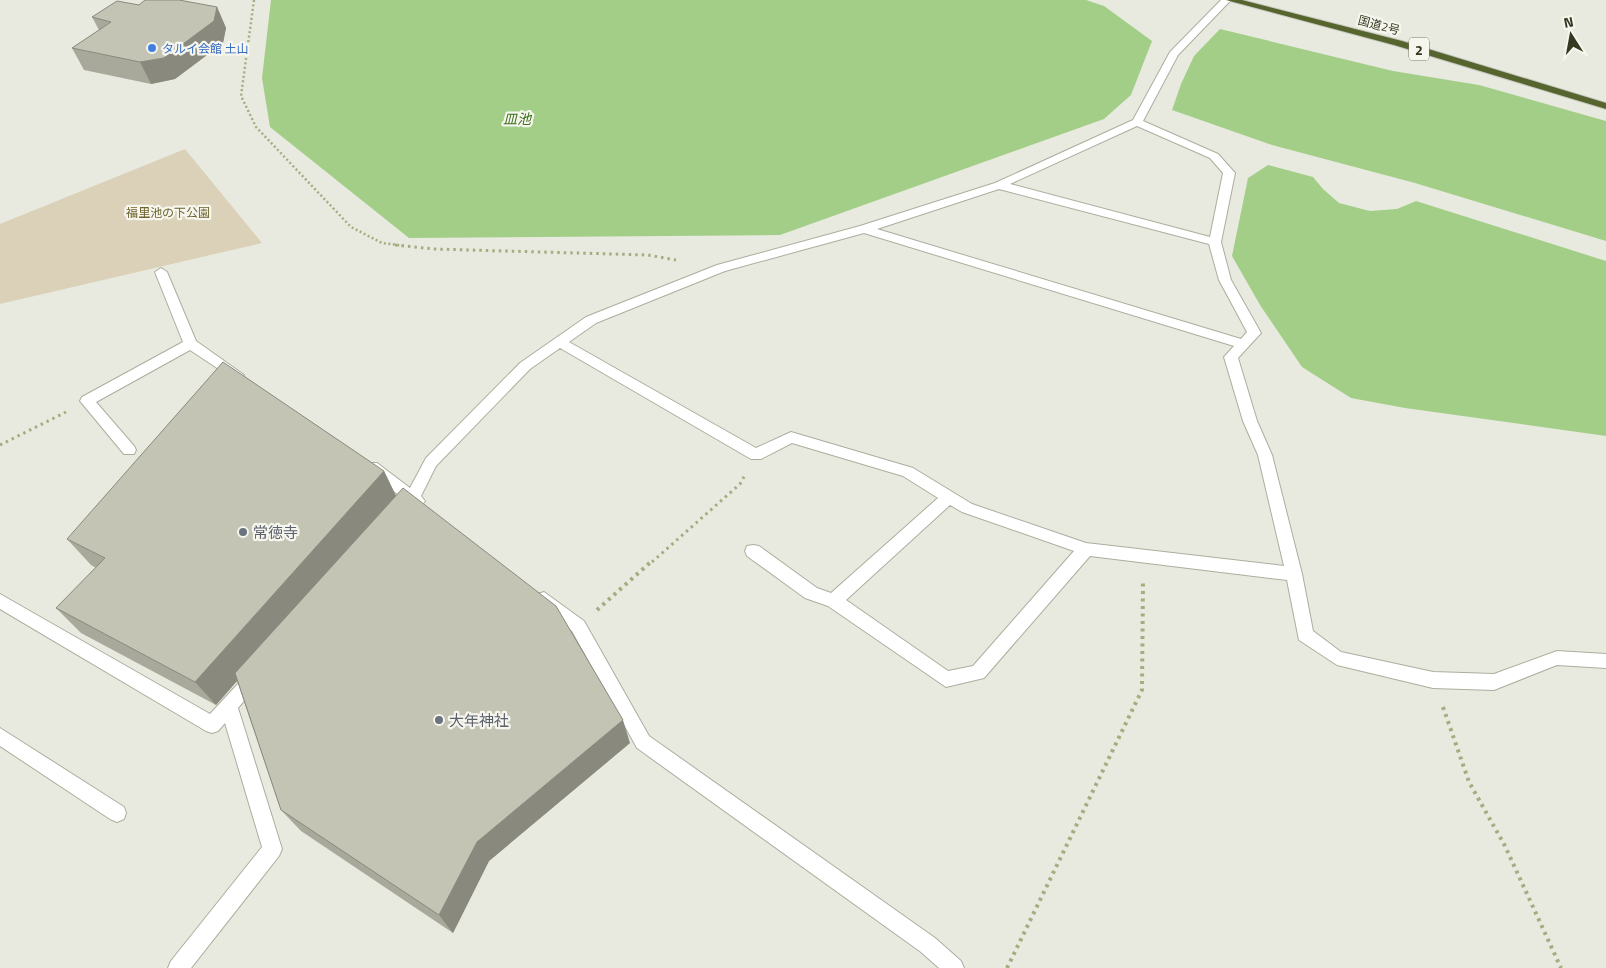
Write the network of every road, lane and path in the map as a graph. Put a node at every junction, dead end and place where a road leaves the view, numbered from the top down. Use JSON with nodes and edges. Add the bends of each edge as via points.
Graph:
{"nodes":[{"id":1,"x":254,"y":0,"type":"edge"},
{"id":2,"x":1226,"y":0,"type":"edge"},
{"id":3,"x":1231,"y":0,"type":"edge"},
{"id":4,"x":1606,"y":106,"type":"edge"},
{"id":5,"x":1137,"y":122,"type":"junction"},
{"id":6,"x":999,"y":184,"type":"junction"},
{"id":7,"x":864,"y":229,"type":"junction"},
{"id":8,"x":1215,"y":242,"type":"junction"},
{"id":9,"x":720,"y":268,"type":"junction"},
{"id":10,"x":161,"y":272,"type":"dead end"},
{"id":11,"x":559,"y":342,"type":"junction"},
{"id":12,"x":190,"y":344,"type":"junction"},
{"id":13,"x":1243,"y":344,"type":"junction"},
{"id":14,"x":247,"y":382,"type":"edge"},
{"id":15,"x":87,"y":401,"type":"junction"},
{"id":16,"x":0,"y":445,"type":"edge"},
{"id":17,"x":129,"y":450,"type":"dead end"},
{"id":18,"x":756,"y":455,"type":"junction"},
{"id":19,"x":360,"y":458,"type":"edge"},
{"id":20,"x":413,"y":497,"type":"junction"},
{"id":21,"x":949,"y":497,"type":"junction"},
{"id":22,"x":428,"y":509,"type":"edge"},
{"id":23,"x":393,"y":520,"type":"edge"},
{"id":24,"x":1086,"y":549,"type":"junction"},
{"id":25,"x":752,"y":551,"type":"dead end"},
{"id":26,"x":1143,"y":556,"type":"junction"},
{"id":27,"x":1294,"y":574,"type":"junction"},
{"id":28,"x":533,"y":591,"type":"edge"},
{"id":29,"x":0,"y":601,"type":"edge"},
{"id":30,"x":834,"y":601,"type":"junction"},
{"id":31,"x":578,"y":626,"type":"junction"},
{"id":32,"x":1606,"y":661,"type":"edge"},
{"id":33,"x":266,"y":666,"type":"edge"},
{"id":34,"x":1433,"y":680,"type":"junction"},
{"id":35,"x":229,"y":706,"type":"junction"},
{"id":36,"x":0,"y":736,"type":"edge"},
{"id":37,"x":117,"y":812,"type":"dead end"},
{"id":38,"x":178,"y":968,"type":"edge"},
{"id":39,"x":954,"y":968,"type":"edge"},
{"id":40,"x":1007,"y":968,"type":"edge"},
{"id":41,"x":1561,"y":968,"type":"edge"}],
"edges":[{"from":1,"to":9,"type":"path","via":[[241,96],[256,127],[351,226],[382,243],[434,249],[648,254]]},
{"from":2,"to":5,"type":"street","via":[[1174,54]]},
{"from":3,"to":4,"type":"highway","name":"国道2号","number":"2","via":[[1398,43]]},
{"from":5,"to":6,"type":"street"},
{"from":5,"to":8,"type":"street","via":[[1214,156],[1229,173]]},
{"from":6,"to":7,"type":"street"},
{"from":6,"to":8,"type":"street"},
{"from":7,"to":9,"type":"street"},
{"from":7,"to":13,"type":"street"},
{"from":8,"to":13,"type":"street","via":[[1225,280],[1254,333]]},
{"from":9,"to":11,"type":"street","via":[[591,320]]},
{"from":10,"to":12,"type":"street"},
{"from":11,"to":18,"type":"street"},
{"from":11,"to":20,"type":"street","via":[[525,366],[431,462]]},
{"from":12,"to":14,"type":"street"},
{"from":12,"to":15,"type":"street"},
{"from":13,"to":27,"type":"street","via":[[1231,357],[1250,421],[1265,455]]},
{"from":15,"to":16,"type":"path"},
{"from":15,"to":17,"type":"street"},
{"from":18,"to":21,"type":"street","via":[[791,437],[908,472]]},
{"from":18,"to":31,"type":"path","via":[[740,484]]},
{"from":19,"to":20,"type":"street"},
{"from":20,"to":22,"type":"street"},
{"from":20,"to":23,"type":"street"},
{"from":21,"to":24,"type":"street","via":[[967,508]]},
{"from":21,"to":30,"type":"street"},
{"from":24,"to":26,"type":"street"},
{"from":24,"to":30,"type":"street","via":[[978,673],[946,679]]},
{"from":25,"to":30,"type":"street","via":[[811,593]]},
{"from":26,"to":27,"type":"street"},
{"from":26,"to":40,"type":"path","via":[[1142,690]]},
{"from":27,"to":34,"type":"street","via":[[1305,635],[1337,658]]},
{"from":28,"to":31,"type":"street"},
{"from":29,"to":35,"type":"street","via":[[212,725]]},
{"from":31,"to":39,"type":"street","via":[[643,742],[928,945]]},
{"from":32,"to":34,"type":"street","via":[[1557,658],[1494,682]]},
{"from":33,"to":35,"type":"street"},
{"from":34,"to":41,"type":"path","via":[[1469,782],[1505,846]]},
{"from":35,"to":38,"type":"street","via":[[272,849]]},
{"from":36,"to":37,"type":"street"}]}
